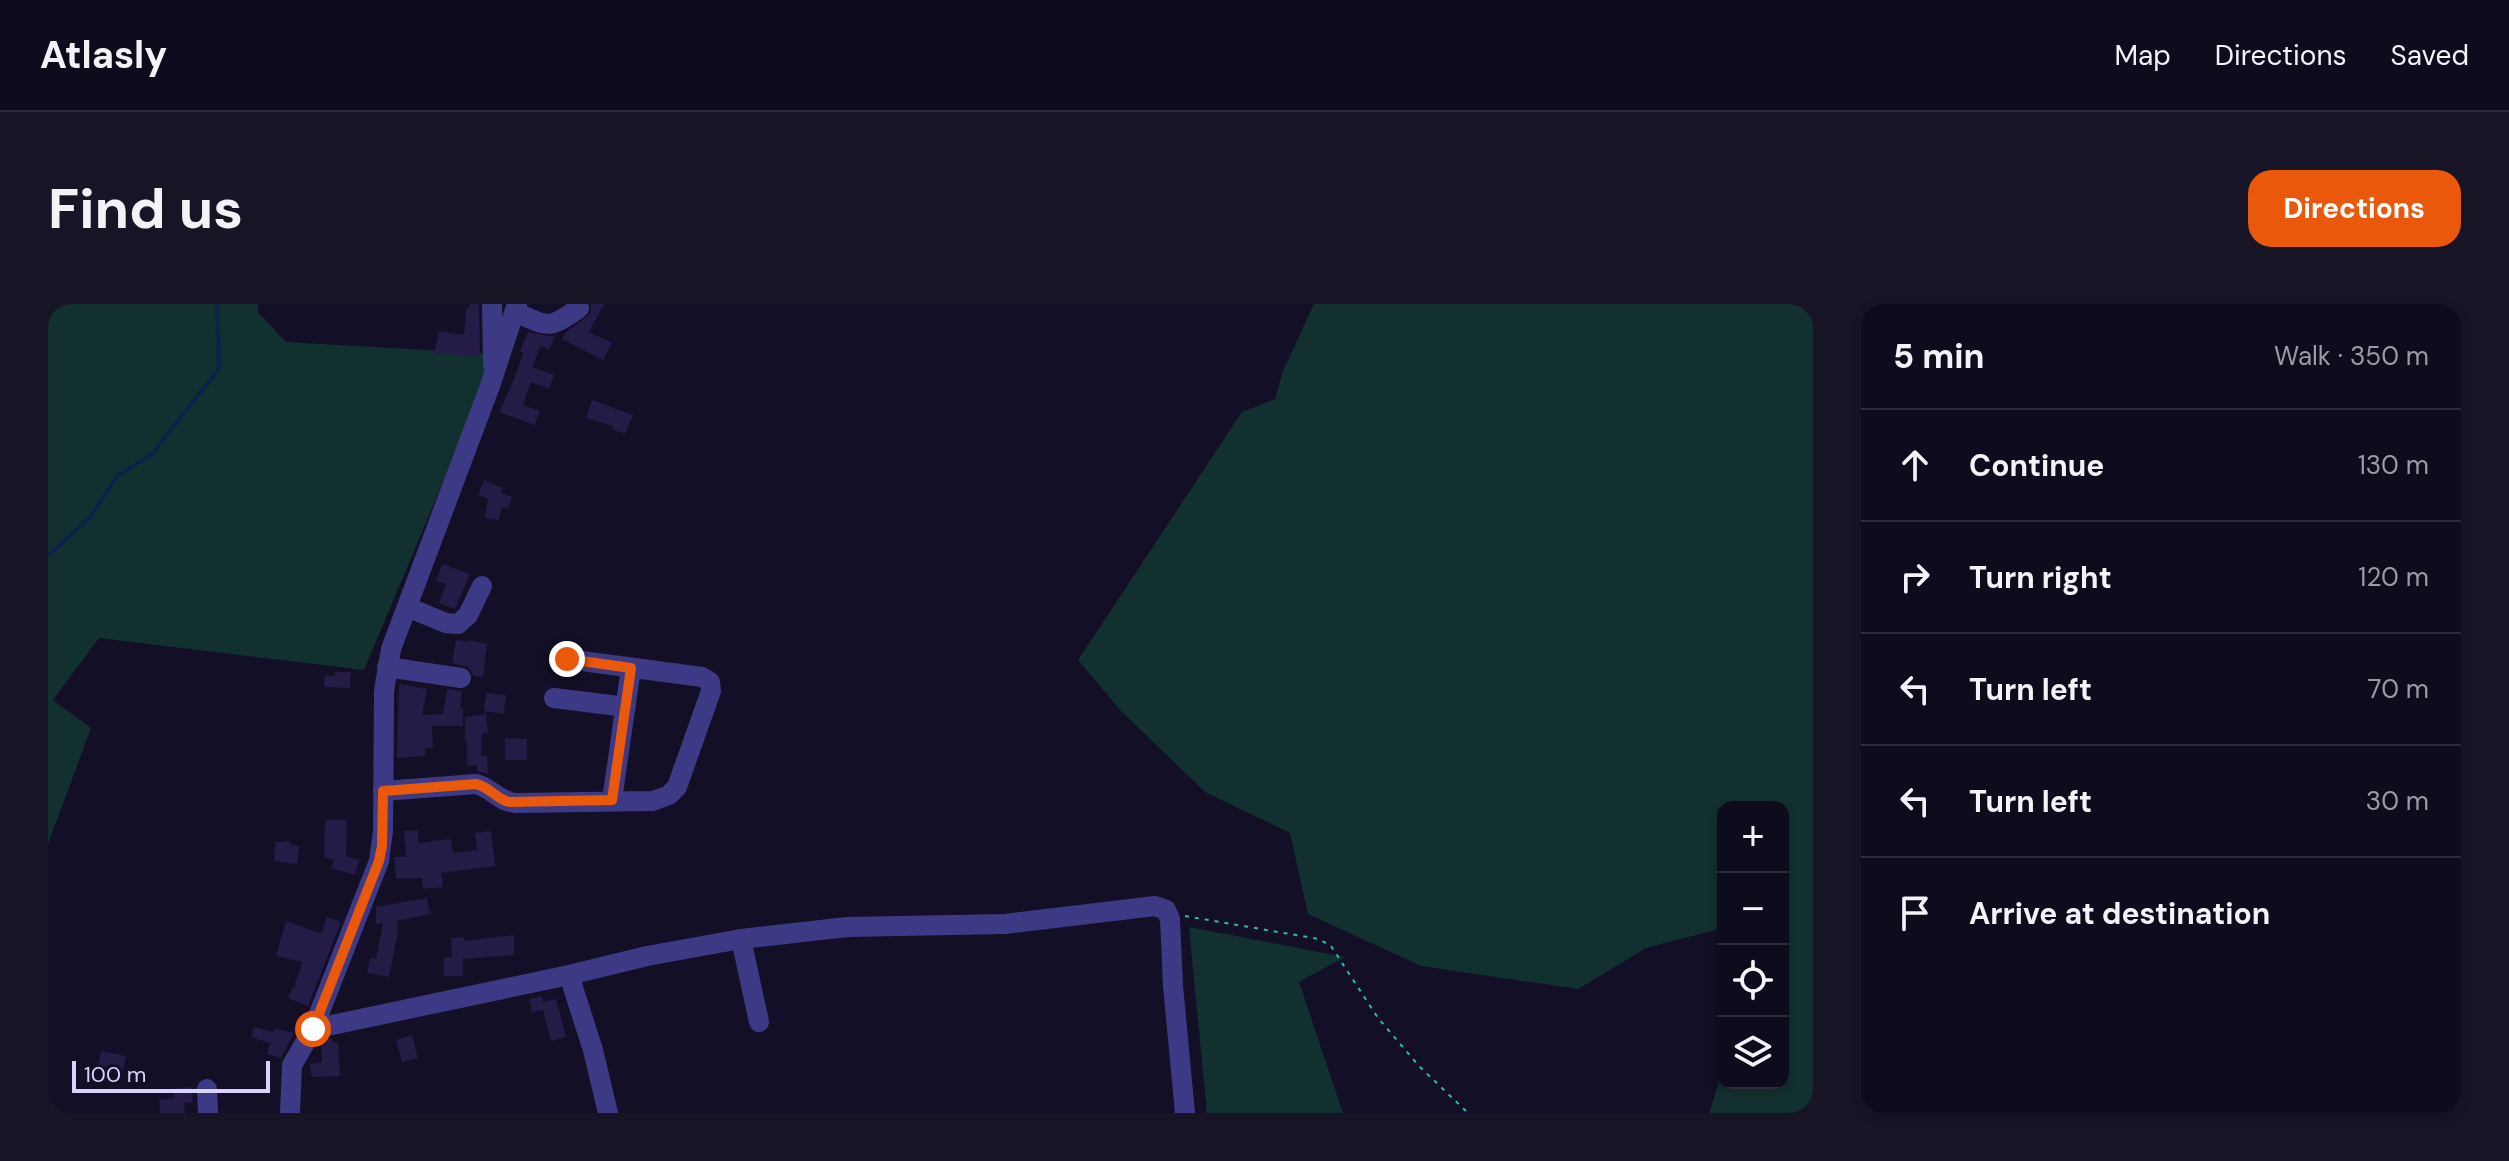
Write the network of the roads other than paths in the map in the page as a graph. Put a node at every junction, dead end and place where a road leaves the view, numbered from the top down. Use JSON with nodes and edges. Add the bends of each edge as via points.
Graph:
{"nodes":[{"id":1,"x":492,"y":304,"type":"edge"},
{"id":2,"x":516,"y":308,"type":"edge"},
{"id":3,"x":579,"y":308,"type":"dead end"},
{"id":4,"x":493,"y":376,"type":"junction"},
{"id":5,"x":482,"y":586,"type":"dead end"},
{"id":6,"x":407,"y":607,"type":"junction"},
{"id":7,"x":567,"y":659,"type":"dead end"},
{"id":8,"x":387,"y":667,"type":"junction"},
{"id":9,"x":631,"y":668,"type":"junction"},
{"id":10,"x":461,"y":678,"type":"dead end"},
{"id":11,"x":554,"y":698,"type":"dead end"},
{"id":12,"x":626,"y":707,"type":"junction"},
{"id":13,"x":383,"y":791,"type":"junction"},
{"id":14,"x":612,"y":800,"type":"junction"},
{"id":15,"x":741,"y":939,"type":"junction"},
{"id":16,"x":569,"y":975,"type":"junction"},
{"id":17,"x":759,"y":1022,"type":"dead end"},
{"id":18,"x":313,"y":1029,"type":"junction"},
{"id":19,"x":207,"y":1089,"type":"dead end"},
{"id":20,"x":208,"y":1113,"type":"edge"},
{"id":21,"x":290,"y":1113,"type":"edge"},
{"id":22,"x":608,"y":1113,"type":"edge"},
{"id":23,"x":1185,"y":1113,"type":"edge"}],
"edges":[{"from":1,"to":4,"type":"street"},
{"from":2,"to":3,"type":"street","via":[[548,325]]},
{"from":2,"to":4,"type":"street"},
{"from":4,"to":6,"type":"street"},
{"from":5,"to":6,"type":"street","via":[[458,624]]},
{"from":6,"to":8,"type":"street"},
{"from":7,"to":9,"type":"street"},
{"from":8,"to":10,"type":"street"},
{"from":8,"to":13,"type":"street"},
{"from":9,"to":12,"type":"street"},
{"from":9,"to":14,"type":"street","via":[[702,677],[710,682],[711,691],[674,791],[653,801]]},
{"from":11,"to":12,"type":"street"},
{"from":12,"to":14,"type":"street"},
{"from":13,"to":14,"type":"street","via":[[476,784],[509,802]]},
{"from":13,"to":18,"type":"street","via":[[379,861]]},
{"from":15,"to":16,"type":"street"},
{"from":15,"to":17,"type":"street"},
{"from":15,"to":23,"type":"street","via":[[847,927],[1005,924],[1163,908],[1168,913]]},
{"from":16,"to":18,"type":"street"},
{"from":16,"to":22,"type":"street"},
{"from":18,"to":21,"type":"street","via":[[292,1065]]},
{"from":19,"to":20,"type":"street"}]}
